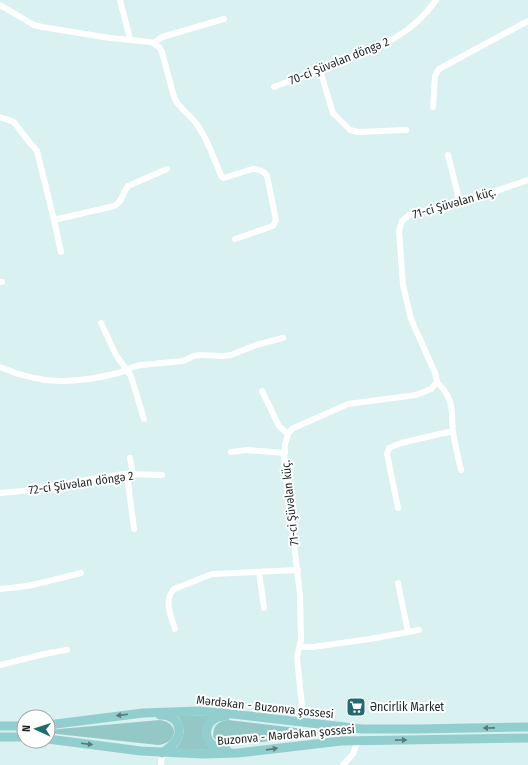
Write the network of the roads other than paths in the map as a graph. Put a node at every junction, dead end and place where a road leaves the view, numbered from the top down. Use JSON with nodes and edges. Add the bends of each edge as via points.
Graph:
{"nodes":[{"id":1,"x":120,"y":0,"type":"edge"},
{"id":2,"x":436,"y":0,"type":"edge"},
{"id":3,"x":3,"y":4,"type":"edge"},
{"id":4,"x":224,"y":19,"type":"dead end"},
{"id":5,"x":528,"y":21,"type":"edge"},
{"id":6,"x":130,"y":39,"type":"junction"},
{"id":7,"x":154,"y":43,"type":"junction"},
{"id":8,"x":320,"y":70,"type":"junction"},
{"id":9,"x":274,"y":87,"type":"dead end"},
{"id":10,"x":433,"y":106,"type":"dead end"},
{"id":11,"x":0,"y":118,"type":"edge"},
{"id":12,"x":406,"y":130,"type":"dead end"},
{"id":13,"x":448,"y":155,"type":"dead end"},
{"id":14,"x":167,"y":169,"type":"dead end"},
{"id":15,"x":528,"y":180,"type":"edge"},
{"id":16,"x":460,"y":203,"type":"junction"},
{"id":17,"x":54,"y":220,"type":"junction"},
{"id":18,"x":235,"y":239,"type":"dead end"},
{"id":19,"x":61,"y":252,"type":"dead end"},
{"id":20,"x":101,"y":323,"type":"dead end"},
{"id":21,"x":283,"y":338,"type":"dead end"},
{"id":22,"x":0,"y":367,"type":"edge"},
{"id":23,"x":126,"y":370,"type":"junction"},
{"id":24,"x":437,"y":382,"type":"junction"},
{"id":25,"x":262,"y":392,"type":"dead end"},
{"id":26,"x":144,"y":419,"type":"dead end"},
{"id":27,"x":453,"y":431,"type":"junction"},
{"id":28,"x":288,"y":434,"type":"junction"},
{"id":29,"x":231,"y":452,"type":"dead end"},
{"id":30,"x":285,"y":453,"type":"junction"},
{"id":31,"x":130,"y":458,"type":"dead end"},
{"id":32,"x":461,"y":470,"type":"dead end"},
{"id":33,"x":130,"y":474,"type":"junction"},
{"id":34,"x":162,"y":475,"type":"dead end"},
{"id":35,"x":0,"y":493,"type":"edge"},
{"id":36,"x":398,"y":508,"type":"dead end"},
{"id":37,"x":134,"y":529,"type":"dead end"},
{"id":38,"x":298,"y":570,"type":"junction"},
{"id":39,"x":259,"y":572,"type":"junction"},
{"id":40,"x":81,"y":573,"type":"dead end"},
{"id":41,"x":398,"y":583,"type":"dead end"},
{"id":42,"x":0,"y":589,"type":"edge"},
{"id":43,"x":264,"y":608,"type":"dead end"},
{"id":44,"x":175,"y":629,"type":"dead end"},
{"id":45,"x":419,"y":630,"type":"dead end"},
{"id":46,"x":408,"y":632,"type":"junction"},
{"id":47,"x":300,"y":647,"type":"junction"},
{"id":48,"x":67,"y":650,"type":"dead end"},
{"id":49,"x":0,"y":665,"type":"edge"},
{"id":50,"x":143,"y":713,"type":"junction"},
{"id":51,"x":257,"y":716,"type":"junction"},
{"id":52,"x":300,"y":722,"type":"junction"},
{"id":53,"x":56,"y":724,"type":"edge"},
{"id":54,"x":0,"y":726,"type":"edge"},
{"id":55,"x":16,"y":726,"type":"edge"},
{"id":56,"x":528,"y":727,"type":"edge"},
{"id":57,"x":0,"y":737,"type":"edge"},
{"id":58,"x":16,"y":737,"type":"edge"},
{"id":59,"x":528,"y":738,"type":"edge"},
{"id":60,"x":56,"y":740,"type":"edge"},
{"id":61,"x":358,"y":740,"type":"junction"},
{"id":62,"x":255,"y":751,"type":"junction"},
{"id":63,"x":162,"y":753,"type":"junction"},
{"id":64,"x":161,"y":765,"type":"edge"},
{"id":65,"x":343,"y":765,"type":"edge"}],
"edges":[{"from":1,"to":6,"type":"street"},
{"from":2,"to":8,"type":"street","name":"70-ci Şüvəlan döngə 2","via":[[412,26],[385,45]]},
{"from":3,"to":6,"type":"street","via":[[42,27]]},
{"from":4,"to":7,"type":"street","via":[[162,37]]},
{"from":5,"to":10,"type":"street","via":[[439,70],[435,76]]},
{"from":6,"to":7,"type":"street"},
{"from":7,"to":18,"type":"street","via":[[162,52],[174,98],[198,127],[216,159],[222,177],[256,169],[267,176],[275,223],[273,226]]},
{"from":8,"to":9,"type":"street","name":"70-ci Şüvəlan döngə 2"},
{"from":8,"to":12,"type":"street","via":[[333,113],[350,130]]},
{"from":11,"to":17,"type":"street","via":[[14,122],[37,151]]},
{"from":13,"to":16,"type":"street"},
{"from":14,"to":17,"type":"street","via":[[128,186],[119,204]]},
{"from":15,"to":16,"type":"street","name":"71-ci Şüvəlan küç."},
{"from":16,"to":24,"type":"street","name":"71-ci Şüvəlan küç.","via":[[409,215],[402,221],[399,231],[406,302],[415,331],[436,373]]},
{"from":17,"to":19,"type":"street"},
{"from":20,"to":23,"type":"street"},
{"from":21,"to":23,"type":"street","via":[[231,355],[200,355],[183,361],[134,366]]},
{"from":22,"to":23,"type":"street","via":[[27,377],[71,382]]},
{"from":23,"to":26,"type":"street","via":[[131,376]]},
{"from":24,"to":27,"type":"street","name":"71-ci Şüvəlan küç.","via":[[445,391],[450,403]]},
{"from":24,"to":28,"type":"street","via":[[431,389],[416,395],[348,404],[292,429]]},
{"from":25,"to":28,"type":"street","via":[[280,426]]},
{"from":27,"to":32,"type":"street","name":"71-ci Şüvəlan küç."},
{"from":27,"to":36,"type":"street","via":[[389,448],[387,454]]},
{"from":28,"to":30,"type":"street","name":"71-ci Şüvəlan küç."},
{"from":29,"to":30,"type":"street","via":[[246,450]]},
{"from":30,"to":38,"type":"street","name":"71-ci Şüvəlan küç.","via":[[285,472]]},
{"from":31,"to":33,"type":"street"},
{"from":33,"to":34,"type":"street","name":"72-ci Şüvəlan döngə 2"},
{"from":33,"to":35,"type":"street","name":"72-ci Şüvəlan döngə 2"},
{"from":33,"to":37,"type":"street"},
{"from":38,"to":39,"type":"street"},
{"from":38,"to":47,"type":"street","name":"71-ci Şüvəlan küç."},
{"from":39,"to":43,"type":"street"},
{"from":39,"to":44,"type":"street","via":[[212,574],[174,588],[168,606]]},
{"from":40,"to":42,"type":"street","via":[[28,586]]},
{"from":41,"to":46,"type":"street"},
{"from":45,"to":46,"type":"street"},
{"from":46,"to":47,"type":"street","via":[[370,640]]},
{"from":47,"to":52,"type":"street","name":"71-ci Şüvəlan küç.","via":[[297,657],[302,707]]},
{"from":48,"to":49,"type":"street"},
{"from":50,"to":51,"type":"main road","name":"Mərdəkan - Buzonva şossesi","via":[[199,711]]},
{"from":50,"to":53,"type":"main road","name":"Mərdəkan - Buzonva şossesi","one_way":true},
{"from":50,"to":63,"type":"main road","via":[[171,717],[178,725],[177,740]]},
{"from":51,"to":52,"type":"main road","name":"Mərdəkan - Buzonva şossesi"},
{"from":51,"to":62,"type":"main road","via":[[221,716],[213,719],[207,728],[209,742],[214,747],[221,750]]},
{"from":56,"to":52,"type":"main road","name":"Mərdəkan - Buzonva şossesi","one_way":true,"via":[[362,729]]},
{"from":54,"to":55,"type":"main road"},
{"from":57,"to":58,"type":"main road"},
{"from":61,"to":59,"type":"main road","name":"Buzonva - Mərdəkan şossesi","one_way":true},
{"from":60,"to":63,"type":"main road","name":"Buzonva - Mərdəkan şossesi","one_way":true},
{"from":62,"to":61,"type":"main road","name":"Buzonva - Mərdəkan şossesi","one_way":true,"via":[[320,742]]},
{"from":61,"to":65,"type":"street","via":[[353,754]]},
{"from":62,"to":63,"type":"main road","name":"Buzonva - Mərdəkan şossesi","via":[[224,754]]},
{"from":63,"to":64,"type":"street"}]}
